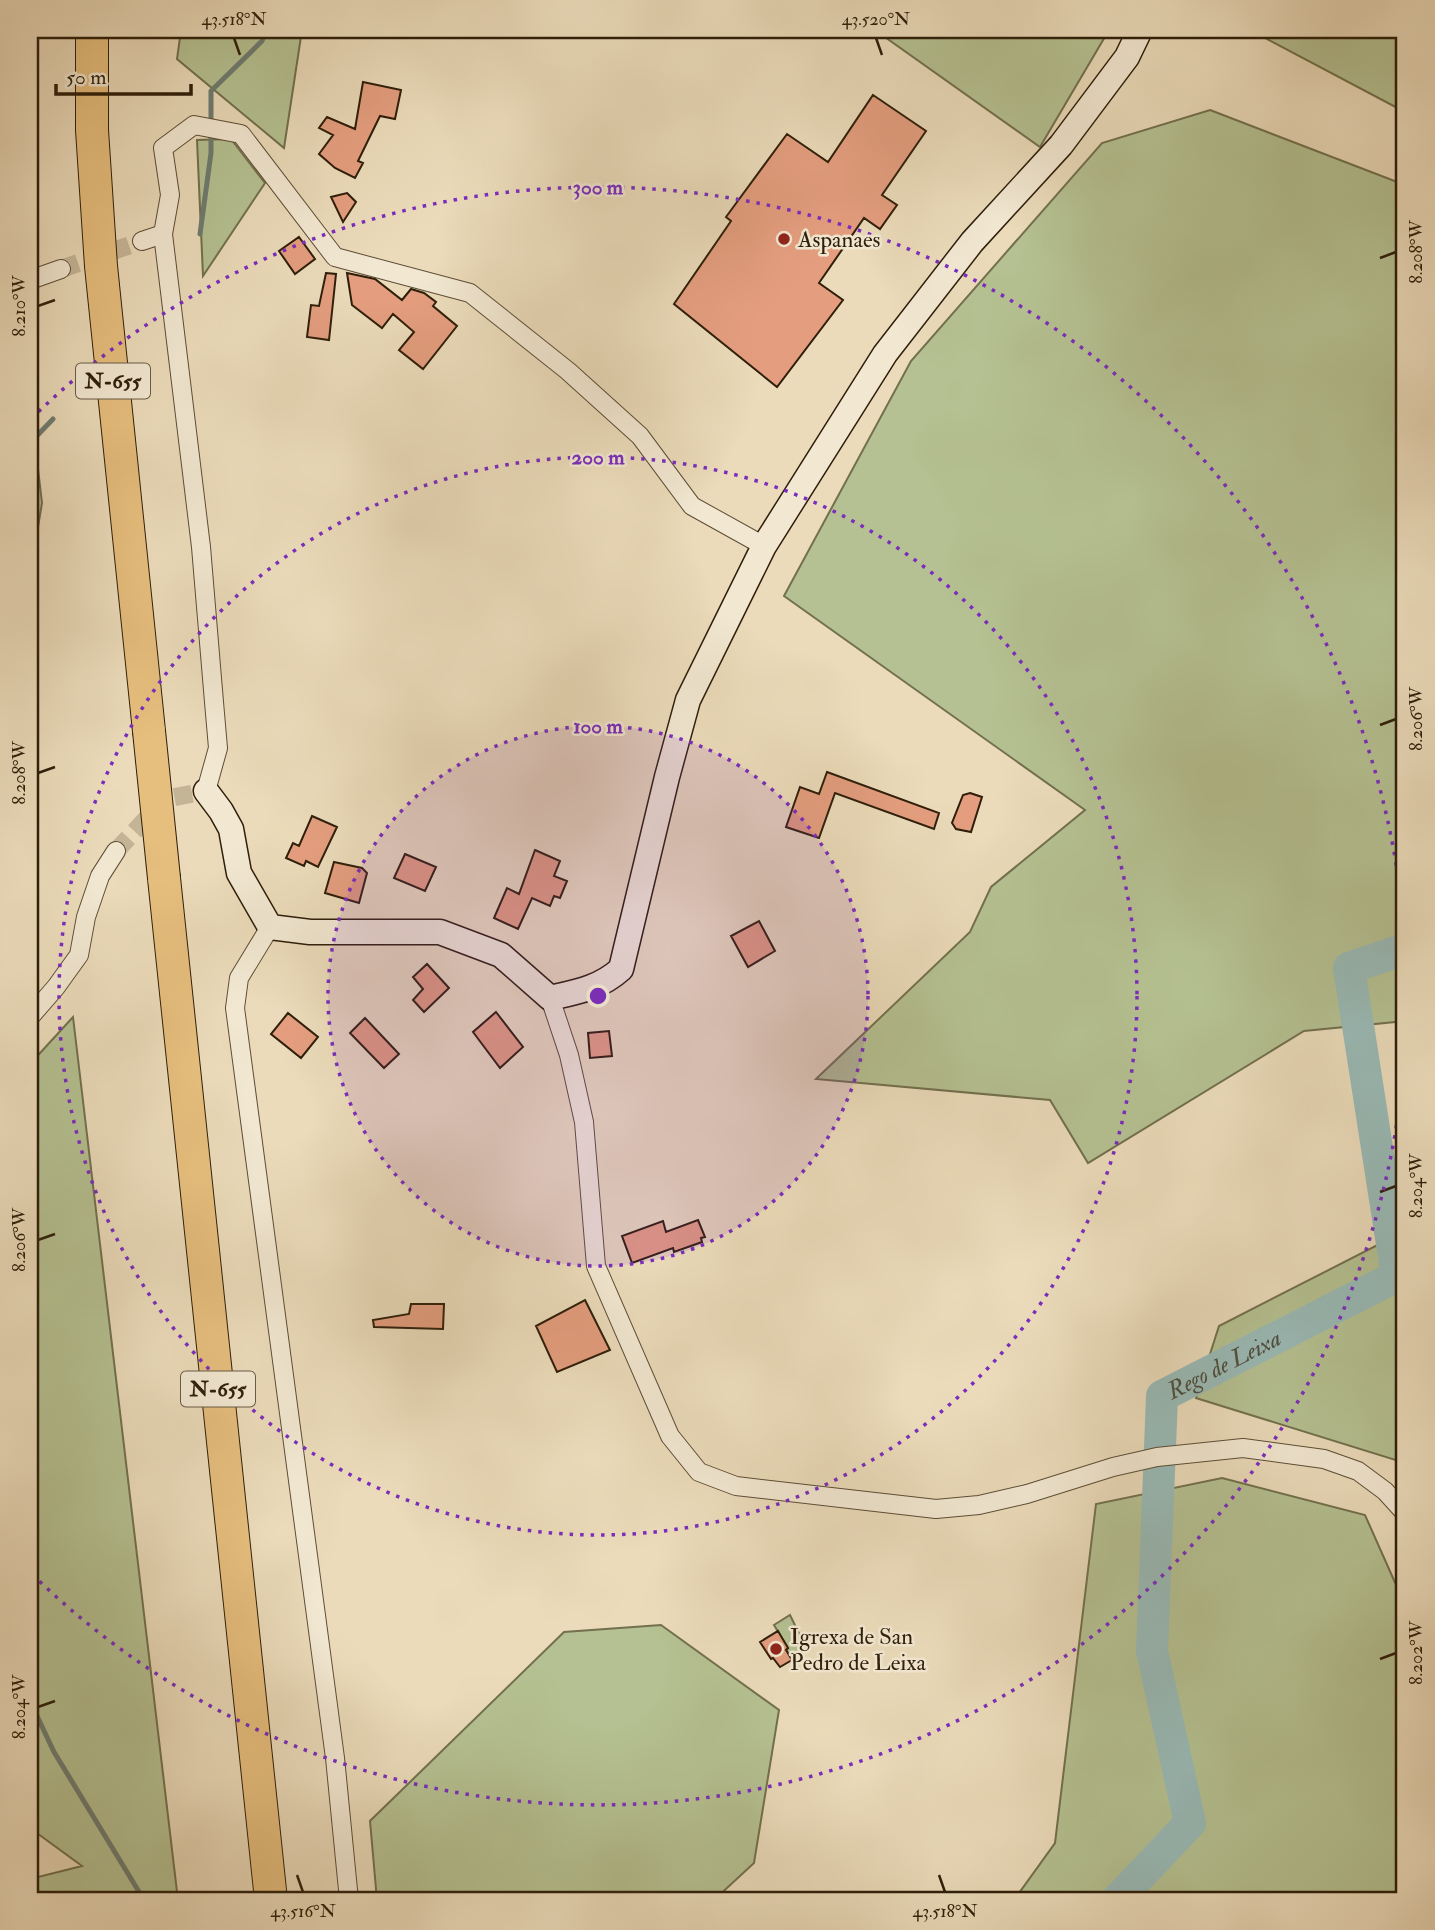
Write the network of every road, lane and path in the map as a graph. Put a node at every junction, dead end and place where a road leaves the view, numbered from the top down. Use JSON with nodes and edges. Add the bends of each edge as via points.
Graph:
{"nodes":[{"id":1,"x":92,"y":30,"type":"edge"},
{"id":2,"x":1140,"y":30,"type":"edge"},
{"id":3,"x":163,"y":234,"type":"junction"},
{"id":4,"x":142,"y":241,"type":"tunnel mouth"},
{"id":5,"x":61,"y":270,"type":"tunnel mouth"},
{"id":6,"x":30,"y":280,"type":"edge"},
{"id":7,"x":764,"y":546,"type":"junction"},
{"id":8,"x":206,"y":791,"type":"joint"},
{"id":9,"x":116,"y":851,"type":"tunnel mouth"},
{"id":10,"x":270,"y":927,"type":"junction"},
{"id":11,"x":550,"y":998,"type":"junction"},
{"id":12,"x":30,"y":1017,"type":"edge"},
{"id":13,"x":1405,"y":1513,"type":"edge"},
{"id":14,"x":271,"y":1900,"type":"edge"},
{"id":15,"x":349,"y":1900,"type":"edge"}],
"edges":[{"from":1,"to":14,"type":"highway","number":"N-655","bridge":true,"via":[[92,130],[101,266]]},
{"from":2,"to":7,"type":"street","via":[[1127,57],[1061,145],[972,242],[885,354]]},
{"from":3,"to":4,"type":"street"},
{"from":3,"to":7,"type":"street","via":[[170,195],[163,148],[194,125],[242,134],[335,257],[470,293],[640,436],[692,506]]},
{"from":3,"to":8,"type":"street","via":[[201,547],[218,748]]},
{"from":5,"to":6,"type":"street"},
{"from":7,"to":11,"type":"street","via":[[688,700],[621,969],[588,990]]},
{"from":8,"to":10,"type":"street","via":[[230,829],[239,873]]},
{"from":9,"to":12,"type":"street","via":[[100,876],[79,956]]},
{"from":10,"to":11,"type":"street","via":[[310,932],[439,932],[501,955]]},
{"from":10,"to":15,"type":"street","via":[[239,978],[235,1007],[335,1758]]},
{"from":11,"to":13,"type":"street","via":[[584,1122],[596,1266],[670,1436],[699,1472],[736,1486],[936,1510],[1027,1494],[1157,1457],[1243,1448],[1324,1459],[1358,1471]]}]}
